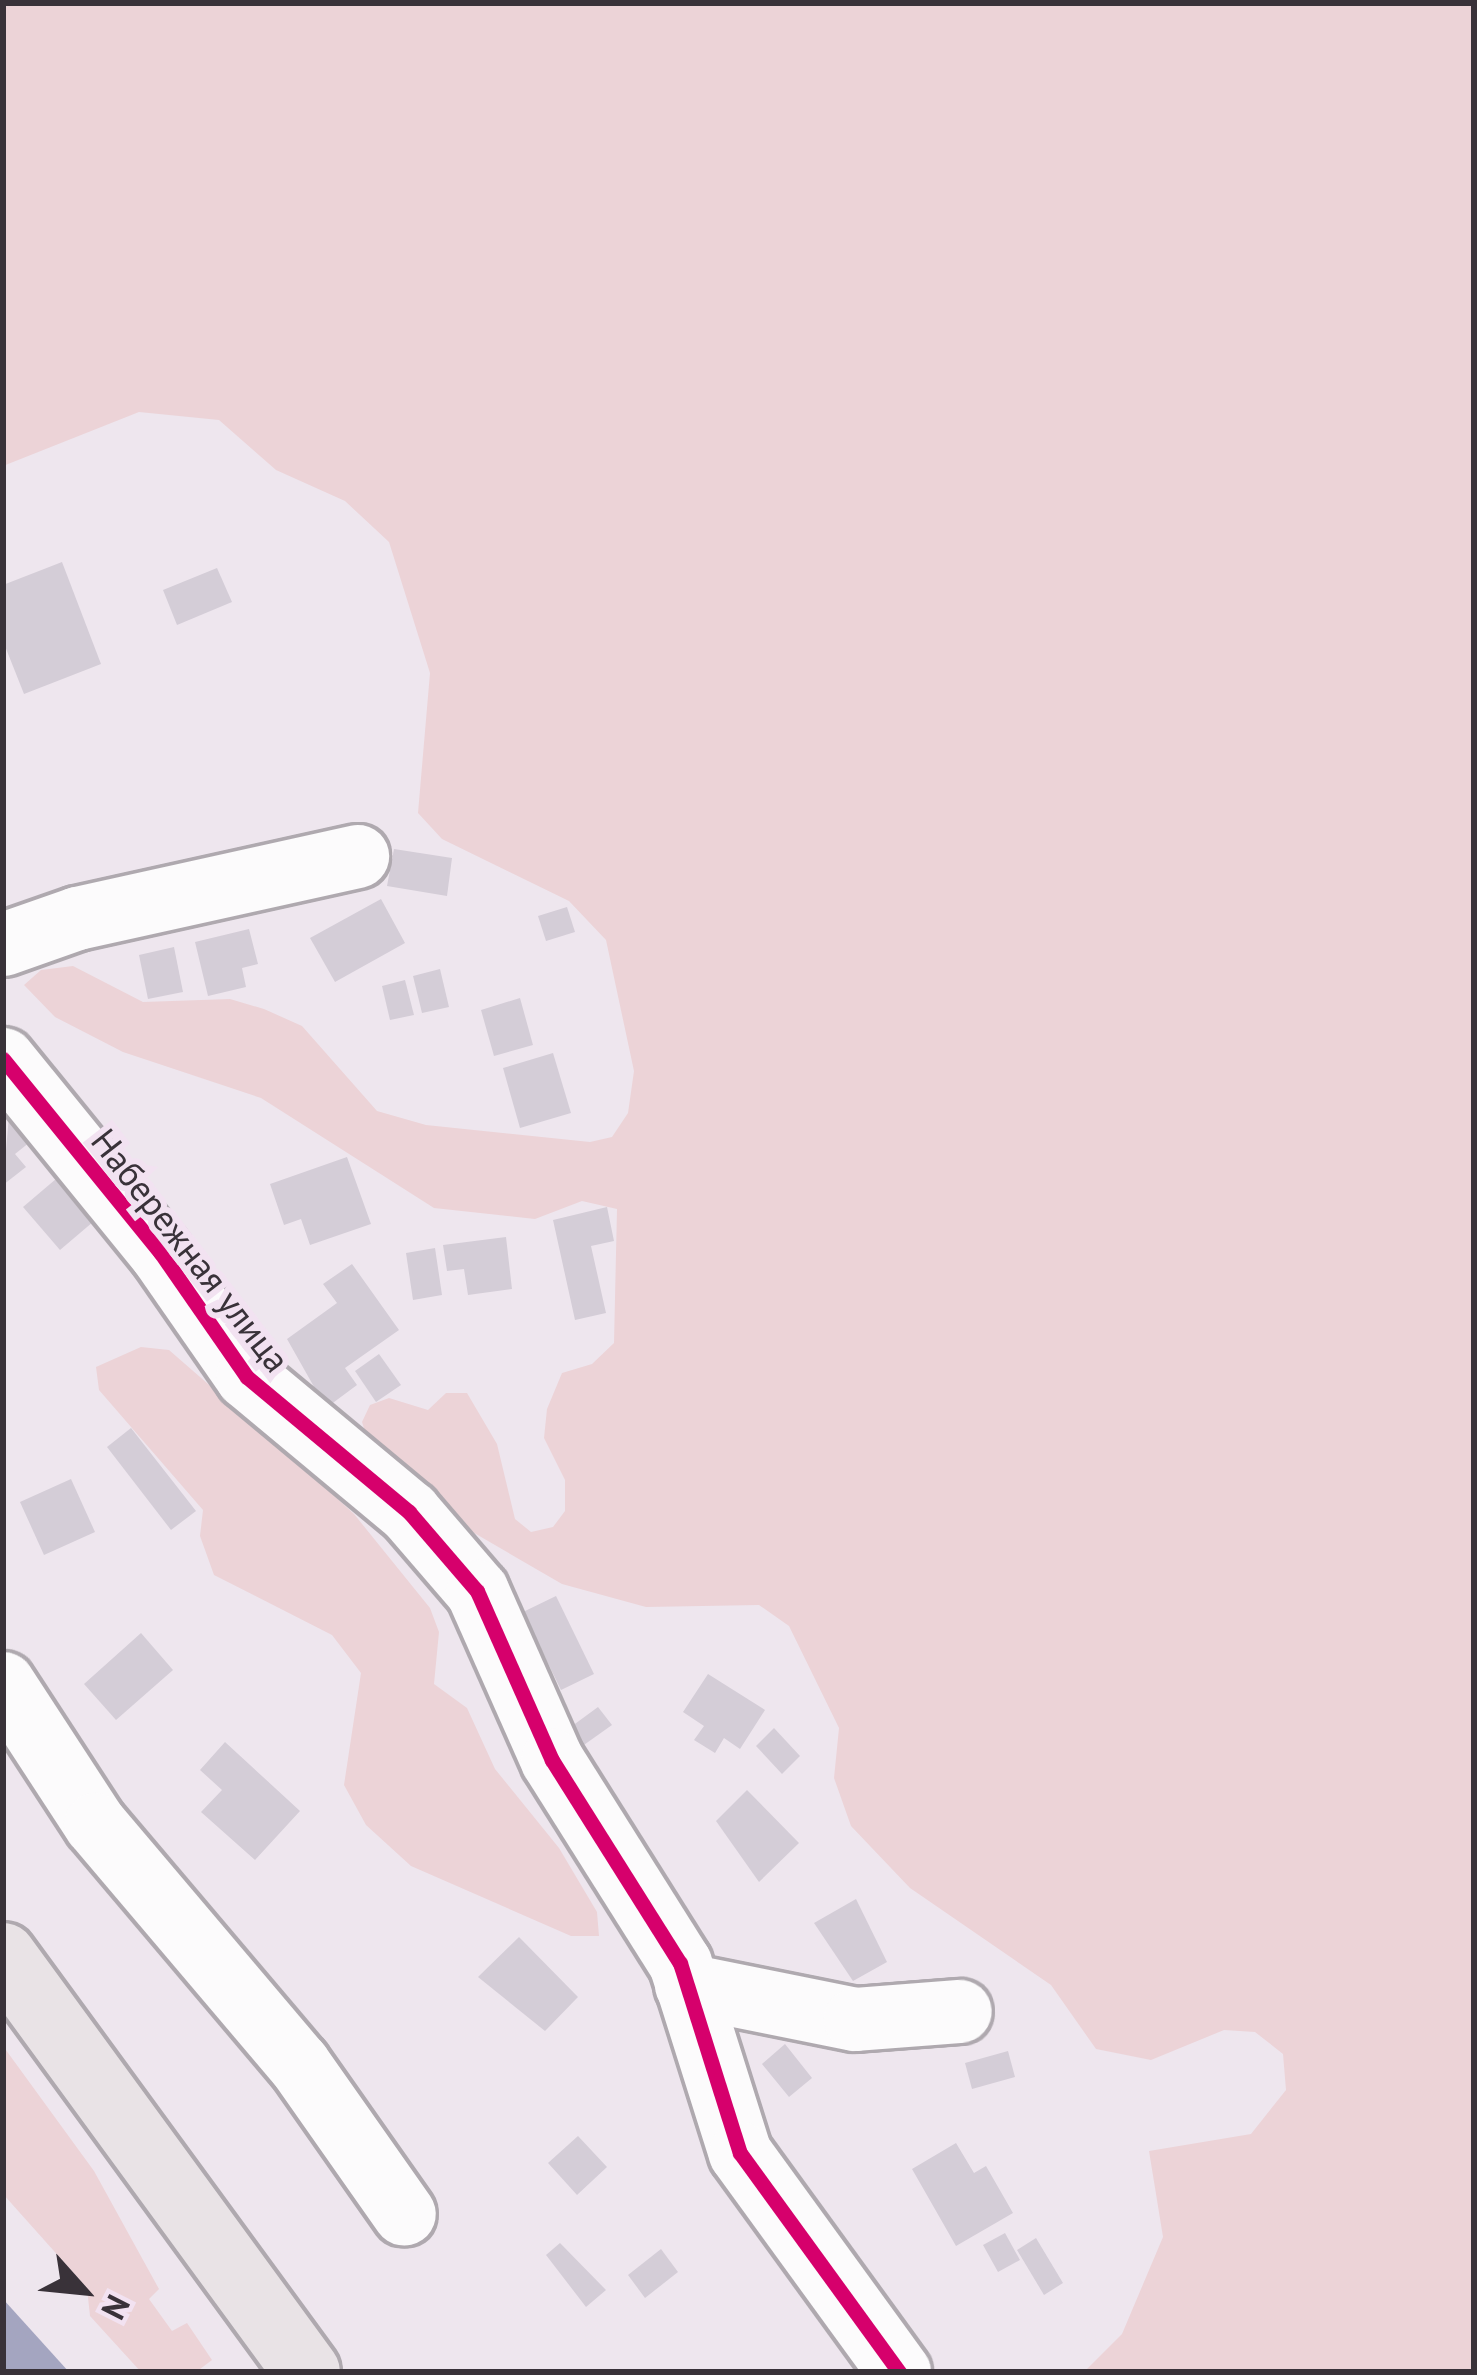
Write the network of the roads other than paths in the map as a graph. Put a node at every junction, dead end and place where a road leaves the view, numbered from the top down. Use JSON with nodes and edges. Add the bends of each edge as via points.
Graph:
{"nodes":[{"id":1,"x":357,"y":856,"type":"dead end"},
{"id":2,"x":3,"y":944,"type":"edge"},
{"id":3,"x":3,"y":1060,"type":"edge"},
{"id":4,"x":3,"y":1683,"type":"edge"},
{"id":5,"x":3,"y":1956,"type":"edge"},
{"id":6,"x":686,"y":1985,"type":"junction"},
{"id":7,"x":960,"y":2011,"type":"dead end"},
{"id":8,"x":404,"y":2214,"type":"dead end"},
{"id":9,"x":307,"y":2372,"type":"edge"},
{"id":10,"x":899,"y":2372,"type":"edge"}],
"edges":[{"from":1,"to":2,"type":"street","via":[[77,918]]},
{"from":3,"to":6,"type":"street","name":"Набережная улица","via":[[160,1252],[248,1377],[450,1553],[477,1591],[552,1760],[664,1929]]},
{"from":4,"to":8,"type":"street","via":[[95,1824],[298,2063]]},
{"from":5,"to":9,"type":"main road"},
{"from":6,"to":7,"type":"street","via":[[856,2019]]},
{"from":6,"to":10,"type":"street","name":"Набережная улица","via":[[740,2153]]}]}
